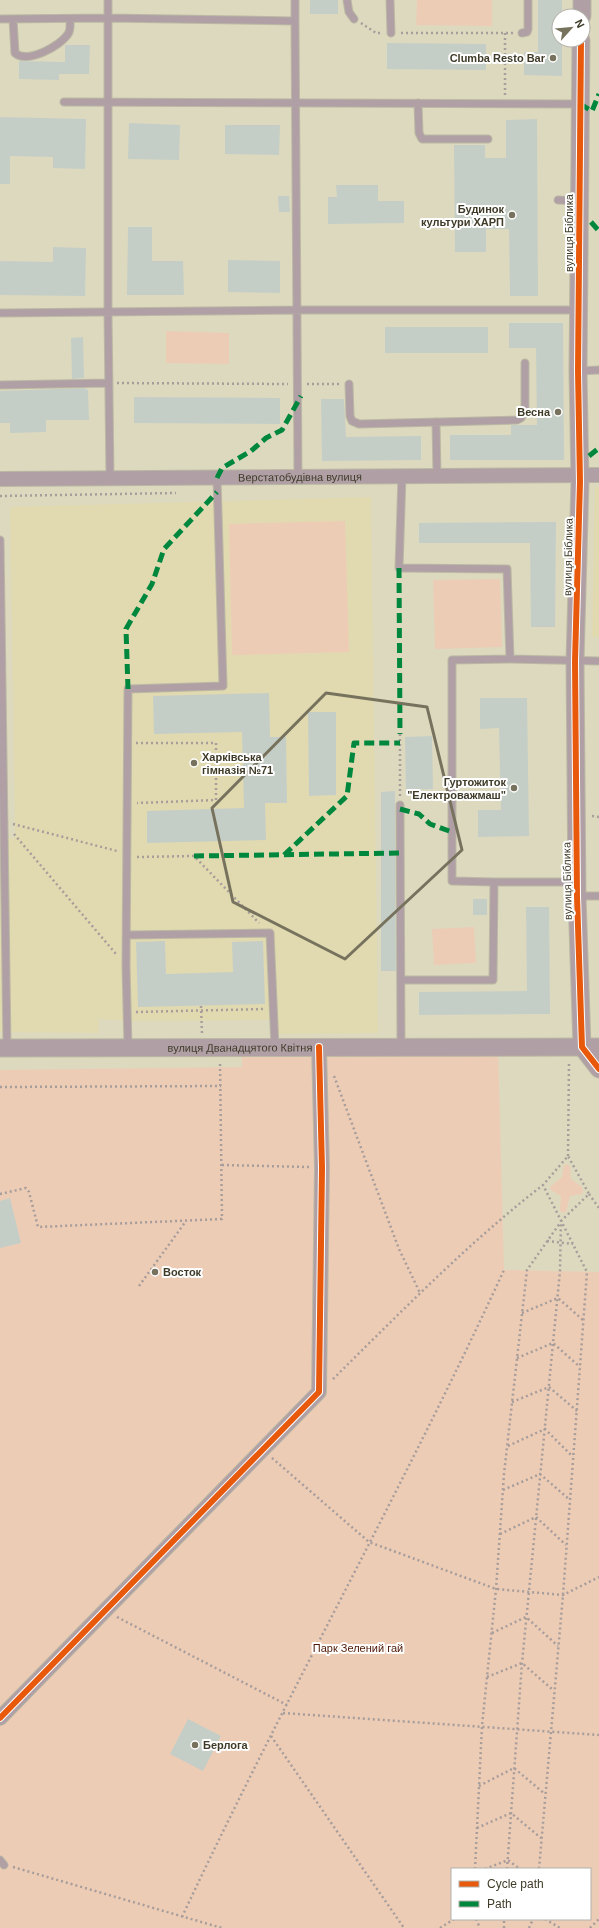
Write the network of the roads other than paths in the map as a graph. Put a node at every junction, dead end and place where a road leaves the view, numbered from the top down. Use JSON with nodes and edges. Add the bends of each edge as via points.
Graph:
{"nodes":[{"id":1,"x":108,"y":0,"type":"edge"},
{"id":2,"x":295,"y":0,"type":"edge"},
{"id":3,"x":347,"y":0,"type":"edge"},
{"id":4,"x":390,"y":0,"type":"edge"},
{"id":5,"x":528,"y":0,"type":"edge"},
{"id":6,"x":108,"y":18,"type":"junction"},
{"id":7,"x":0,"y":19,"type":"edge"},
{"id":8,"x":13,"y":19,"type":"junction"},
{"id":9,"x":70,"y":19,"type":"junction"},
{"id":10,"x":354,"y":19,"type":"road end"},
{"id":11,"x":295,"y":21,"type":"junction"},
{"id":12,"x":391,"y":33,"type":"road end"},
{"id":13,"x":522,"y":33,"type":"road end"},
{"id":14,"x":581,"y":48,"type":"edge"},
{"id":15,"x":64,"y":102,"type":"dead end"},
{"id":16,"x":418,"y":103,"type":"junction"},
{"id":17,"x":580,"y":104,"type":"junction"},
{"id":18,"x":488,"y":139,"type":"dead end"},
{"id":19,"x":558,"y":200,"type":"dead end"},
{"id":20,"x":580,"y":201,"type":"junction"},
{"id":21,"x":579,"y":310,"type":"junction"},
{"id":22,"x":108,"y":312,"type":"junction"},
{"id":23,"x":0,"y":313,"type":"edge"},
{"id":24,"x":524,"y":363,"type":"dead end"},
{"id":25,"x":599,"y":370,"type":"edge"},
{"id":26,"x":578,"y":371,"type":"junction"},
{"id":27,"x":109,"y":383,"type":"junction"},
{"id":28,"x":349,"y":384,"type":"road end"},
{"id":29,"x":0,"y":385,"type":"edge"},
{"id":30,"x":436,"y":422,"type":"junction"},
{"id":31,"x":580,"y":475,"type":"junction"},
{"id":32,"x":599,"y":475,"type":"edge"},
{"id":33,"x":402,"y":476,"type":"junction"},
{"id":34,"x":438,"y":476,"type":"junction"},
{"id":35,"x":298,"y":477,"type":"junction"},
{"id":36,"x":110,"y":478,"type":"junction"},
{"id":37,"x":217,"y":478,"type":"junction"},
{"id":38,"x":0,"y":479,"type":"edge"},
{"id":39,"x":0,"y":540,"type":"edge"},
{"id":40,"x":510,"y":658,"type":"junction"},
{"id":41,"x":575,"y":661,"type":"junction"},
{"id":42,"x":599,"y":661,"type":"edge"},
{"id":43,"x":400,"y":805,"type":"road end"},
{"id":44,"x":494,"y":882,"type":"junction"},
{"id":45,"x":576,"y":889,"type":"junction"},
{"id":46,"x":599,"y":896,"type":"edge"},
{"id":47,"x":127,"y":935,"type":"junction"},
{"id":48,"x":401,"y":980,"type":"junction"},
{"id":49,"x":128,"y":1047,"type":"junction"},
{"id":50,"x":275,"y":1047,"type":"junction"},
{"id":51,"x":319,"y":1047,"type":"junction"},
{"id":52,"x":401,"y":1047,"type":"junction"},
{"id":53,"x":591,"y":1047,"type":"edge"},
{"id":54,"x":3,"y":1048,"type":"edge"},
{"id":55,"x":599,"y":1069,"type":"edge"},
{"id":56,"x":0,"y":1718,"type":"edge"}],
"edges":[{"from":1,"to":6,"type":"lane"},
{"from":2,"to":11,"type":"lane"},
{"from":3,"to":10,"type":"lane","via":[[349,12]]},
{"from":4,"to":12,"type":"lane"},
{"from":5,"to":13,"type":"lane","via":[[528,30]]},
{"from":6,"to":9,"type":"lane"},
{"from":6,"to":11,"type":"lane"},
{"from":6,"to":22,"type":"lane"},
{"from":7,"to":8,"type":"lane"},
{"from":8,"to":9,"type":"lane"},
{"from":8,"to":9,"type":"lane","via":[[15,53],[20,56],[35,56],[66,37],[70,29]]},
{"from":11,"to":35,"type":"lane"},
{"from":14,"to":17,"type":"street","name":"вулиця Біблика"},
{"from":15,"to":16,"type":"lane"},
{"from":16,"to":17,"type":"lane"},
{"from":16,"to":18,"type":"lane","via":[[419,133],[422,139]]},
{"from":17,"to":20,"type":"street","name":"вулиця Біблика"},
{"from":19,"to":20,"type":"lane"},
{"from":20,"to":21,"type":"street","name":"вулиця Біблика"},
{"from":21,"to":22,"type":"lane"},
{"from":21,"to":26,"type":"street","name":"вулиця Біблика"},
{"from":22,"to":23,"type":"lane"},
{"from":22,"to":27,"type":"lane"},
{"from":24,"to":30,"type":"lane","via":[[525,411],[521,418]]},
{"from":25,"to":26,"type":"lane"},
{"from":26,"to":31,"type":"street","name":"вулиця Біблика"},
{"from":27,"to":29,"type":"lane"},
{"from":27,"to":36,"type":"lane"},
{"from":28,"to":30,"type":"lane","via":[[350,416],[355,423]]},
{"from":30,"to":34,"type":"lane"},
{"from":31,"to":32,"type":"street","name":"Верстатобудівна вулиця"},
{"from":31,"to":34,"type":"street","name":"Верстатобудівна вулиця"},
{"from":31,"to":41,"type":"street","name":"вулиця Біблика"},
{"from":33,"to":34,"type":"street","name":"Верстатобудівна вулиця"},
{"from":33,"to":35,"type":"street","name":"Верстатобудівна вулиця"},
{"from":33,"to":40,"type":"lane","via":[[399,568],[507,569]]},
{"from":35,"to":37,"type":"street","name":"Верстатобудівна вулиця"},
{"from":36,"to":37,"type":"street","name":"Верстатобудівна вулиця"},
{"from":36,"to":38,"type":"street","name":"Верстатобудівна вулиця"},
{"from":37,"to":47,"type":"lane","via":[[223,686],[128,689]]},
{"from":39,"to":54,"type":"lane"},
{"from":40,"to":41,"type":"lane"},
{"from":40,"to":44,"type":"lane","via":[[452,660],[452,881]]},
{"from":41,"to":42,"type":"lane"},
{"from":41,"to":45,"type":"street","name":"вулиця Біблика"},
{"from":43,"to":48,"type":"lane"},
{"from":44,"to":45,"type":"lane"},
{"from":44,"to":48,"type":"lane","via":[[493,980]]},
{"from":45,"to":46,"type":"lane"},
{"from":45,"to":53,"type":"street","name":"вулиця Біблика"},
{"from":47,"to":49,"type":"lane"},
{"from":47,"to":50,"type":"lane","via":[[270,933]]},
{"from":48,"to":52,"type":"lane"},
{"from":49,"to":50,"type":"street","name":"вулиця Дванадцятого Квітня"},
{"from":49,"to":54,"type":"street","name":"вулиця Дванадцятого Квітня"},
{"from":50,"to":51,"type":"street","name":"вулиця Дванадцятого Квітня"},
{"from":51,"to":52,"type":"street","name":"вулиця Дванадцятого Квітня"},
{"from":51,"to":56,"type":"street","via":[[322,1168],[319,1392]]},
{"from":52,"to":53,"type":"street","name":"вулиця Дванадцятого Квітня"},
{"from":53,"to":55,"type":"street"}]}
